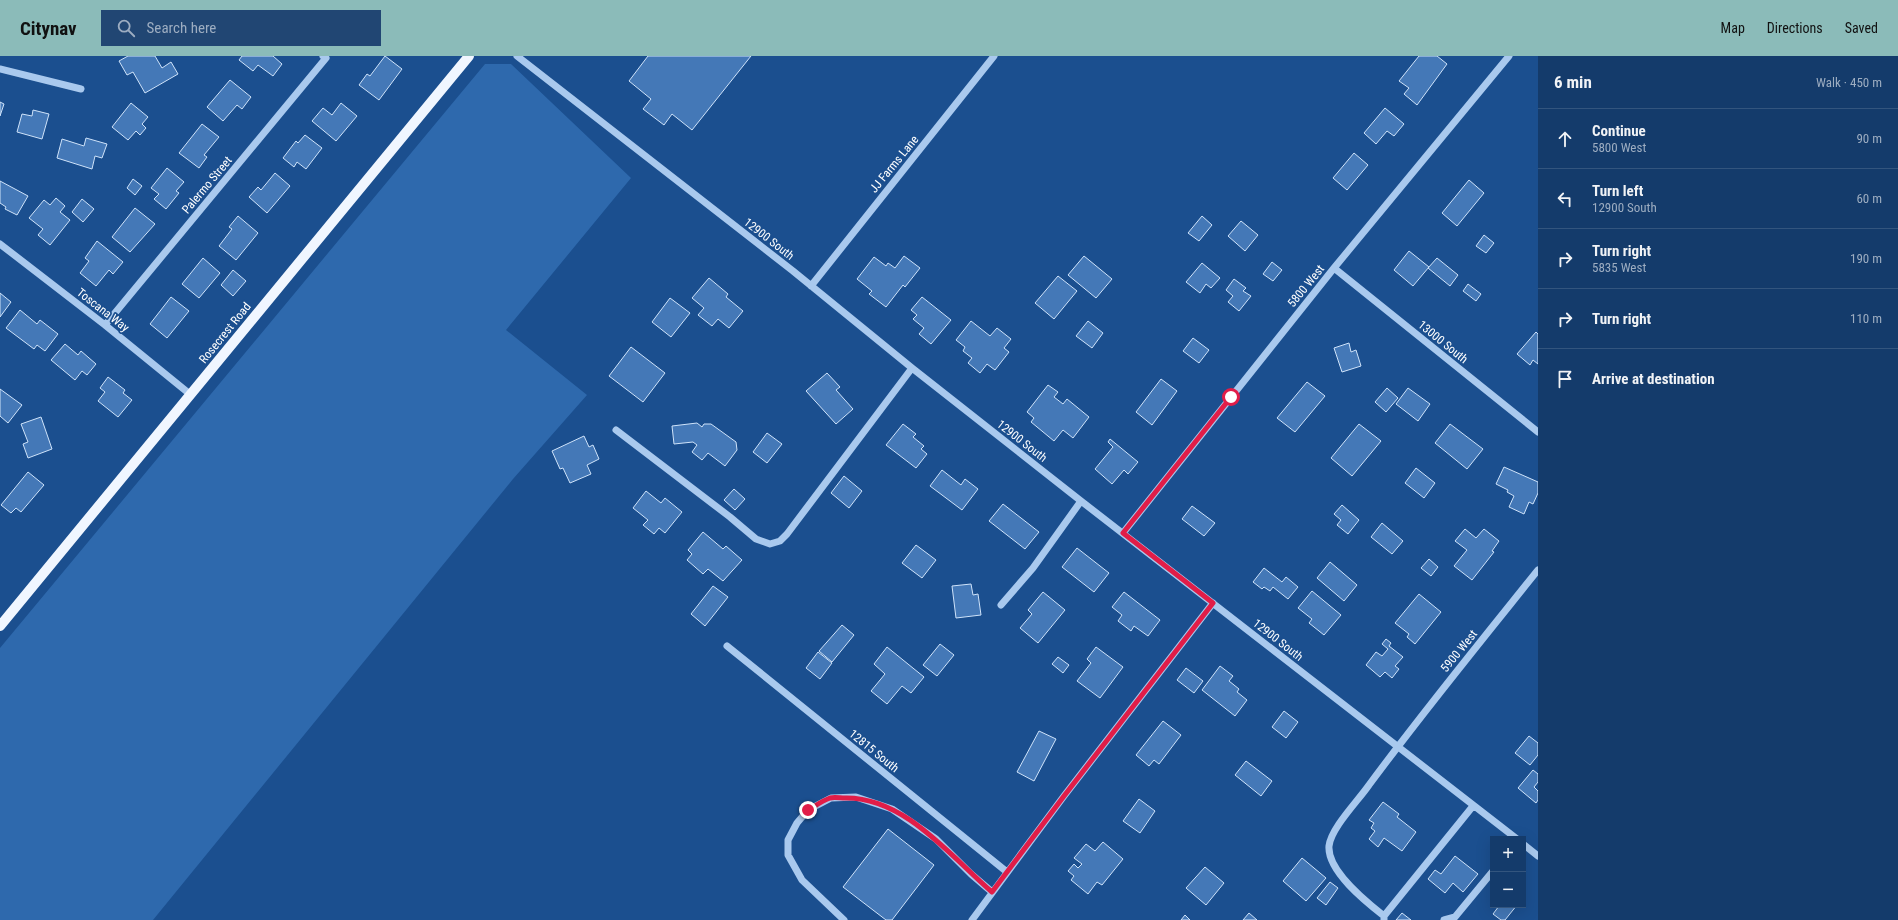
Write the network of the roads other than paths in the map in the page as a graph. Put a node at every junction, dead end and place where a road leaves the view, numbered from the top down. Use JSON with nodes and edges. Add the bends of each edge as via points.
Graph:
{"nodes":[{"id":1,"x":469,"y":56,"type":"edge"},
{"id":2,"x":517,"y":56,"type":"edge"},
{"id":3,"x":994,"y":56,"type":"edge"},
{"id":4,"x":1509,"y":56,"type":"edge"},
{"id":5,"x":324,"y":57,"type":"edge"},
{"id":6,"x":0,"y":69,"type":"edge"},
{"id":7,"x":80,"y":89,"type":"dead end"},
{"id":8,"x":0,"y":244,"type":"edge"},
{"id":9,"x":1334,"y":268,"type":"junction"},
{"id":10,"x":811,"y":286,"type":"junction"},
{"id":11,"x":105,"y":325,"type":"junction"},
{"id":12,"x":912,"y":368,"type":"junction"},
{"id":13,"x":191,"y":395,"type":"junction"},
{"id":14,"x":616,"y":430,"type":"dead end"},
{"id":15,"x":1538,"y":432,"type":"edge"},
{"id":16,"x":1081,"y":501,"type":"junction"},
{"id":17,"x":1123,"y":533,"type":"junction"},
{"id":18,"x":1538,"y":570,"type":"edge"},
{"id":19,"x":1213,"y":603,"type":"junction"},
{"id":20,"x":1001,"y":605,"type":"dead end"},
{"id":21,"x":0,"y":626,"type":"edge"},
{"id":22,"x":727,"y":646,"type":"dead end"},
{"id":23,"x":1398,"y":746,"type":"junction"},
{"id":24,"x":1474,"y":806,"type":"junction"},
{"id":25,"x":1513,"y":836,"type":"edge"},
{"id":26,"x":1526,"y":846,"type":"edge"},
{"id":27,"x":1538,"y":856,"type":"edge"},
{"id":28,"x":1007,"y":872,"type":"junction"},
{"id":29,"x":1492,"y":872,"type":"edge"},
{"id":30,"x":992,"y":892,"type":"junction"},
{"id":31,"x":1384,"y":918,"type":"edge"},
{"id":32,"x":844,"y":920,"type":"edge"},
{"id":33,"x":972,"y":920,"type":"edge"},
{"id":34,"x":1444,"y":920,"type":"edge"}],
"edges":[{"from":1,"to":13,"type":"main road","name":"Rosecrest Road"},
{"from":2,"to":10,"type":"street","name":"12900 South"},
{"from":3,"to":10,"type":"street","name":"JJ Farms Lane"},
{"from":4,"to":9,"type":"street","name":"5800 West"},
{"from":5,"to":11,"type":"street","name":"Palermo Street"},
{"from":6,"to":7,"type":"street"},
{"from":8,"to":11,"type":"street","name":"Toscana Way"},
{"from":9,"to":15,"type":"street","name":"13000 South"},
{"from":9,"to":17,"type":"street","name":"5800 West"},
{"from":10,"to":12,"type":"street","name":"12900 South"},
{"from":11,"to":13,"type":"street","name":"Toscana Way"},
{"from":12,"to":14,"type":"street","via":[[787,534],[770,544],[756,539]]},
{"from":12,"to":16,"type":"street","name":"12900 South"},
{"from":13,"to":21,"type":"main road","name":"Rosecrest Road"},
{"from":16,"to":17,"type":"street","name":"12900 South"},
{"from":16,"to":20,"type":"street","via":[[1033,568]]},
{"from":17,"to":19,"type":"street","name":"12900 South"},
{"from":18,"to":23,"type":"street","name":"5900 West"},
{"from":19,"to":23,"type":"street","name":"12900 South"},
{"from":19,"to":28,"type":"street"},
{"from":22,"to":28,"type":"street","name":"12815 South"},
{"from":23,"to":24,"type":"street","name":"12900 South"},
{"from":23,"to":31,"type":"street","name":"5900 West","via":[[1336,829],[1329,845],[1336,868],[1349,885]]},
{"from":24,"to":25,"type":"street","name":"12900 South"},
{"from":24,"to":31,"type":"street"},
{"from":26,"to":27,"type":"street"},
{"from":28,"to":30,"type":"street"},
{"from":29,"to":34,"type":"street","via":[[1455,917]]},
{"from":30,"to":32,"type":"street","via":[[936,839],[892,809],[856,797],[831,798],[808,810],[797,823],[788,840],[788,855],[802,880]]},
{"from":30,"to":33,"type":"street"}]}
